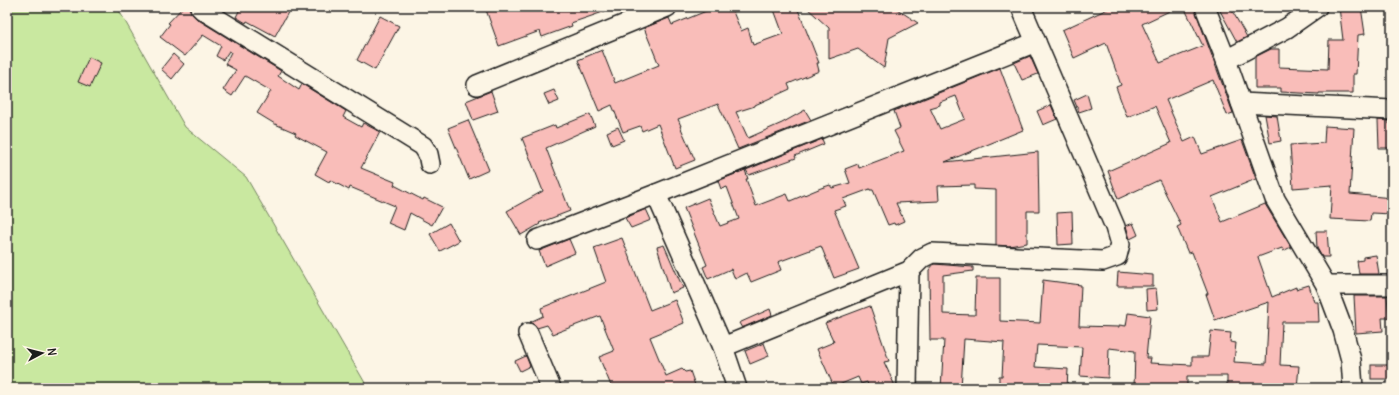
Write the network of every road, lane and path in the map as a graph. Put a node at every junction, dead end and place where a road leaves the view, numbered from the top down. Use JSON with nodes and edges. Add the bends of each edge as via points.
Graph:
{"nodes":[{"id":1,"x":200,"y":7,"type":"edge"},
{"id":2,"x":667,"y":7,"type":"edge"},
{"id":3,"x":1021,"y":7,"type":"edge"},
{"id":4,"x":1205,"y":7,"type":"edge"},
{"id":5,"x":1317,"y":7,"type":"edge"},
{"id":6,"x":1036,"y":42,"type":"junction"},
{"id":7,"x":1226,"y":60,"type":"junction"},
{"id":8,"x":477,"y":85,"type":"dead end"},
{"id":9,"x":1241,"y":103,"type":"junction"},
{"id":10,"x":1392,"y":110,"type":"edge"},
{"id":11,"x":430,"y":164,"type":"dead end"},
{"id":12,"x":656,"y":194,"type":"junction"},
{"id":13,"x":537,"y":240,"type":"dead end"},
{"id":14,"x":909,"y":271,"type":"junction"},
{"id":15,"x":1326,"y":285,"type":"junction"},
{"id":16,"x":1392,"y":285,"type":"edge"},
{"id":17,"x":528,"y":333,"type":"dead end"},
{"id":18,"x":723,"y":347,"type":"junction"},
{"id":19,"x":551,"y":388,"type":"edge"},
{"id":20,"x":737,"y":388,"type":"edge"},
{"id":21,"x":907,"y":388,"type":"edge"},
{"id":22,"x":1353,"y":388,"type":"edge"}],
"edges":[{"from":1,"to":11,"type":"street","via":[[423,146]]},
{"from":2,"to":8,"type":"street"},
{"from":3,"to":6,"type":"street"},
{"from":4,"to":7,"type":"street"},
{"from":5,"to":7,"type":"street","via":[[1287,28]]},
{"from":6,"to":12,"type":"street"},
{"from":6,"to":14,"type":"street","via":[[1115,227],[1120,244],[1117,256],[1103,261],[932,253],[922,258]]},
{"from":7,"to":9,"type":"street"},
{"from":9,"to":10,"type":"street"},
{"from":9,"to":15,"type":"street","via":[[1275,199]]},
{"from":12,"to":13,"type":"street"},
{"from":12,"to":18,"type":"street"},
{"from":14,"to":18,"type":"street"},
{"from":14,"to":21,"type":"street"},
{"from":15,"to":16,"type":"street"},
{"from":15,"to":22,"type":"street","via":[[1351,360]]},
{"from":17,"to":19,"type":"street"},
{"from":18,"to":20,"type":"street"}]}
